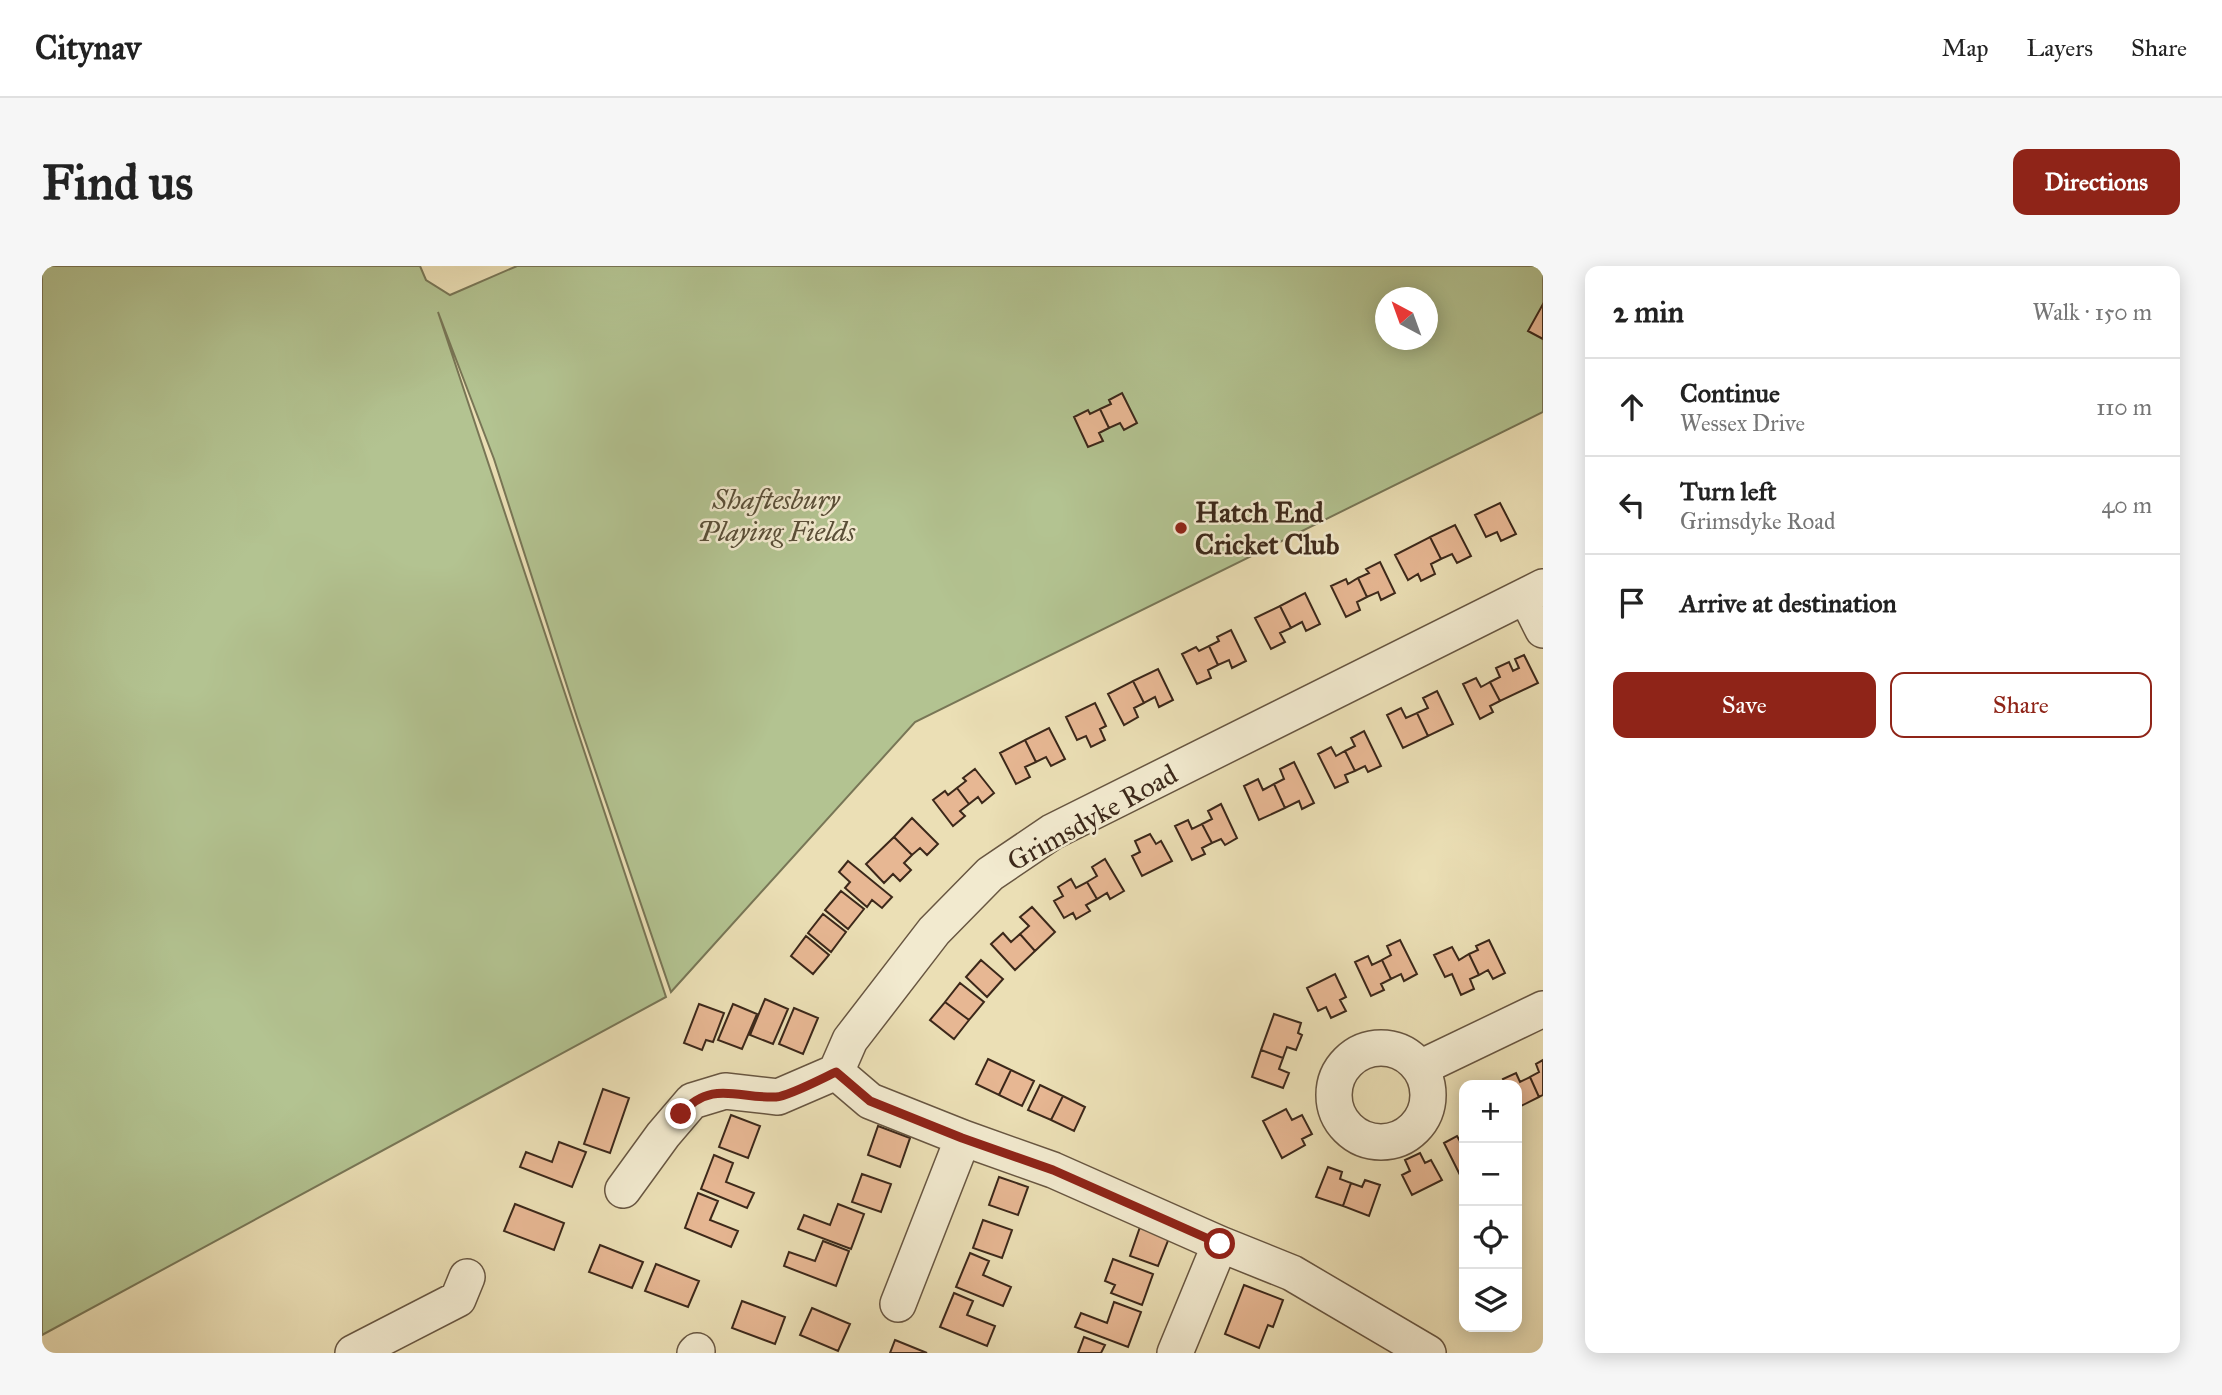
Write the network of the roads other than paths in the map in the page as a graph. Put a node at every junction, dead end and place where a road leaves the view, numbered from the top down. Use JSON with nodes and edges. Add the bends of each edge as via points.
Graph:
{"nodes":[{"id":1,"x":1535,"y":591,"type":"edge"},
{"id":2,"x":1543,"y":629,"type":"edge"},
{"id":3,"x":1543,"y":1009,"type":"edge"},
{"id":4,"x":1420,"y":1068,"type":"dead end"},
{"id":5,"x":836,"y":1072,"type":"junction"},
{"id":6,"x":962,"y":1138,"type":"junction"},
{"id":7,"x":623,"y":1190,"type":"dead end"},
{"id":8,"x":1220,"y":1244,"type":"junction"},
{"id":9,"x":467,"y":1278,"type":"dead end"},
{"id":10,"x":898,"y":1304,"type":"dead end"},
{"id":11,"x":353,"y":1353,"type":"edge"},
{"id":12,"x":1175,"y":1353,"type":"edge"},
{"id":13,"x":1428,"y":1353,"type":"edge"}],
"edges":[{"from":1,"to":2,"type":"street"},
{"from":1,"to":5,"type":"street","name":"Grimsdyke Road","via":[[1052,832],[990,874],[933,931],[850,1041]]},
{"from":3,"to":4,"type":"street"},
{"from":5,"to":6,"type":"street","via":[[870,1101]]},
{"from":5,"to":7,"type":"street","via":[[778,1097],[725,1091],[692,1101]]},
{"from":6,"to":8,"type":"street","via":[[1053,1170]]},
{"from":6,"to":10,"type":"street"},
{"from":8,"to":12,"type":"street"},
{"from":8,"to":13,"type":"street","via":[[1292,1273]]},
{"from":9,"to":11,"type":"street","via":[[458,1299]]}]}
